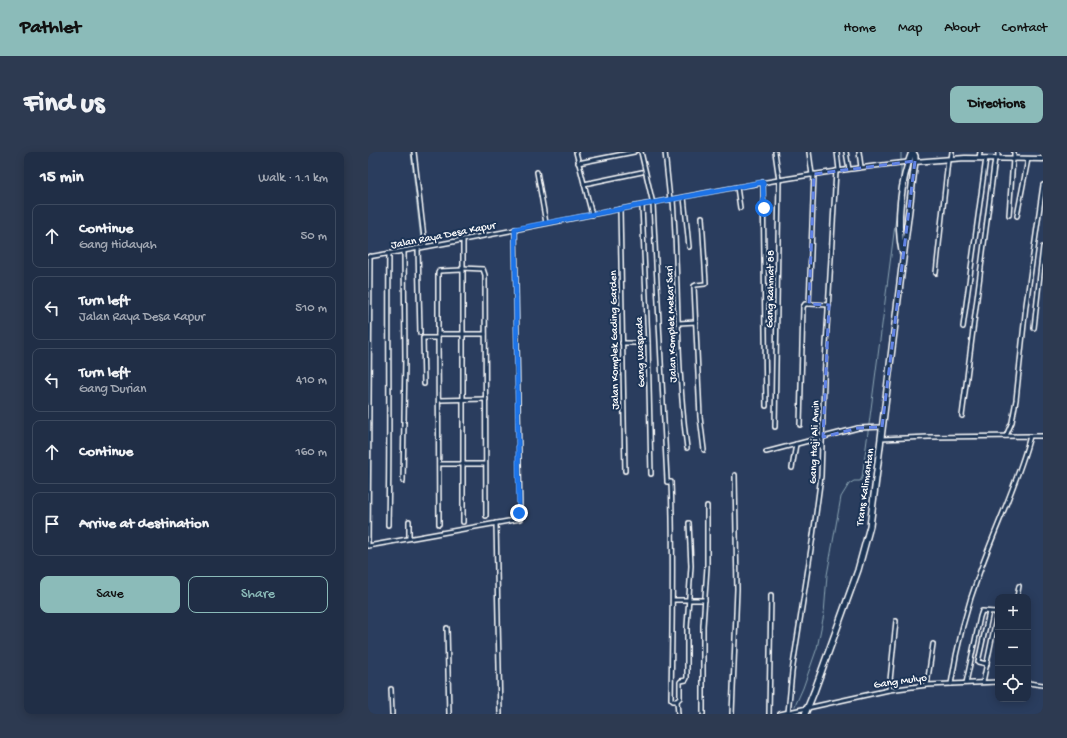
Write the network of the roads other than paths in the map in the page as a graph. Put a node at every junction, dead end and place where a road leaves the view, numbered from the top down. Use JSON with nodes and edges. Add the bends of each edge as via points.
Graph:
{"nodes":[{"id":1,"x":414,"y":152,"type":"edge"},
{"id":2,"x":576,"y":152,"type":"edge"},
{"id":3,"x":634,"y":152,"type":"edge"},
{"id":4,"x":641,"y":152,"type":"edge"},
{"id":5,"x":665,"y":152,"type":"edge"},
{"id":6,"x":775,"y":152,"type":"edge"},
{"id":7,"x":809,"y":152,"type":"edge"},
{"id":8,"x":837,"y":152,"type":"edge"},
{"id":9,"x":846,"y":152,"type":"edge"},
{"id":10,"x":859,"y":152,"type":"edge"},
{"id":11,"x":913,"y":152,"type":"edge"},
{"id":12,"x":952,"y":152,"type":"edge"},
{"id":13,"x":980,"y":152,"type":"edge"},
{"id":14,"x":998,"y":152,"type":"edge"},
{"id":15,"x":1014,"y":152,"type":"edge"},
{"id":16,"x":979,"y":158,"type":"junction"},
{"id":17,"x":986,"y":158,"type":"junction"},
{"id":18,"x":996,"y":158,"type":"junction"},
{"id":19,"x":950,"y":159,"type":"junction"},
{"id":20,"x":1014,"y":159,"type":"junction"},
{"id":21,"x":1028,"y":159,"type":"junction"},
{"id":22,"x":1043,"y":159,"type":"edge"},
{"id":23,"x":917,"y":161,"type":"junction"},
{"id":24,"x":908,"y":162,"type":"junction"},
{"id":25,"x":578,"y":163,"type":"junction"},
{"id":26,"x":862,"y":168,"type":"junction"},
{"id":27,"x":849,"y":169,"type":"junction"},
{"id":28,"x":838,"y":170,"type":"junction"},
{"id":29,"x":537,"y":172,"type":"dead end"},
{"id":30,"x":642,"y":172,"type":"dead end"},
{"id":31,"x":813,"y":175,"type":"junction"},
{"id":32,"x":779,"y":180,"type":"junction"},
{"id":33,"x":763,"y":182,"type":"junction"},
{"id":34,"x":584,"y":184,"type":"junction"},
{"id":35,"x":1043,"y":185,"type":"edge"},
{"id":36,"x":737,"y":187,"type":"junction"},
{"id":37,"x":684,"y":197,"type":"junction"},
{"id":38,"x":671,"y":200,"type":"junction"},
{"id":39,"x":653,"y":204,"type":"junction"},
{"id":40,"x":642,"y":206,"type":"junction"},
{"id":41,"x":740,"y":208,"type":"dead end"},
{"id":42,"x":620,"y":209,"type":"junction"},
{"id":43,"x":592,"y":215,"type":"junction"},
{"id":44,"x":1009,"y":215,"type":"dead end"},
{"id":45,"x":1017,"y":216,"type":"dead end"},
{"id":46,"x":702,"y":217,"type":"dead end"},
{"id":47,"x":546,"y":223,"type":"junction"},
{"id":48,"x":515,"y":229,"type":"junction"},
{"id":49,"x":463,"y":240,"type":"junction"},
{"id":50,"x":425,"y":246,"type":"junction"},
{"id":51,"x":689,"y":247,"type":"dead end"},
{"id":52,"x":1043,"y":247,"type":"edge"},
{"id":53,"x":418,"y":248,"type":"junction"},
{"id":54,"x":404,"y":251,"type":"junction"},
{"id":55,"x":389,"y":253,"type":"junction"},
{"id":56,"x":903,"y":254,"type":"junction"},
{"id":57,"x":369,"y":257,"type":"edge"},
{"id":58,"x":462,"y":269,"type":"junction"},
{"id":59,"x":936,"y":273,"type":"dead end"},
{"id":60,"x":809,"y":304,"type":"junction"},
{"id":61,"x":829,"y":305,"type":"junction"},
{"id":62,"x":696,"y":322,"type":"junction"},
{"id":63,"x":679,"y":323,"type":"junction"},
{"id":64,"x":964,"y":327,"type":"dead end"},
{"id":65,"x":1034,"y":328,"type":"dead end"},
{"id":66,"x":420,"y":332,"type":"dead end"},
{"id":67,"x":462,"y":334,"type":"junction"},
{"id":68,"x":485,"y":334,"type":"junction"},
{"id":69,"x":438,"y":336,"type":"junction"},
{"id":70,"x":622,"y":343,"type":"junction"},
{"id":71,"x":648,"y":343,"type":"junction"},
{"id":72,"x":424,"y":384,"type":"dead end"},
{"id":73,"x":486,"y":399,"type":"junction"},
{"id":74,"x":439,"y":400,"type":"junction"},
{"id":75,"x":462,"y":400,"type":"junction"},
{"id":76,"x":766,"y":406,"type":"dead end"},
{"id":77,"x":962,"y":416,"type":"dead end"},
{"id":78,"x":800,"y":426,"type":"dead end"},
{"id":79,"x":775,"y":427,"type":"dead end"},
{"id":80,"x":882,"y":427,"type":"junction"},
{"id":81,"x":1006,"y":436,"type":"junction"},
{"id":82,"x":1030,"y":436,"type":"junction"},
{"id":83,"x":1043,"y":436,"type":"edge"},
{"id":84,"x":823,"y":437,"type":"junction"},
{"id":85,"x":881,"y":439,"type":"junction"},
{"id":86,"x":796,"y":444,"type":"junction"},
{"id":87,"x":687,"y":448,"type":"dead end"},
{"id":88,"x":704,"y":450,"type":"dead end"},
{"id":89,"x":766,"y":452,"type":"dead end"},
{"id":90,"x":439,"y":464,"type":"junction"},
{"id":91,"x":485,"y":464,"type":"junction"},
{"id":92,"x":462,"y":465,"type":"junction"},
{"id":93,"x":792,"y":468,"type":"dead end"},
{"id":94,"x":625,"y":471,"type":"dead end"},
{"id":95,"x":651,"y":474,"type":"dead end"},
{"id":96,"x":735,"y":475,"type":"dead end"},
{"id":97,"x":403,"y":481,"type":"dead end"},
{"id":98,"x":707,"y":506,"type":"dead end"},
{"id":99,"x":486,"y":516,"type":"dead end"},
{"id":100,"x":409,"y":521,"type":"dead end"},
{"id":101,"x":463,"y":522,"type":"dead end"},
{"id":102,"x":689,"y":522,"type":"dead end"},
{"id":103,"x":496,"y":523,"type":"junction"},
{"id":104,"x":439,"y":524,"type":"dead end"},
{"id":105,"x":388,"y":525,"type":"dead end"},
{"id":106,"x":409,"y":538,"type":"junction"},
{"id":107,"x":368,"y":546,"type":"edge"},
{"id":108,"x":1019,"y":586,"type":"dead end"},
{"id":109,"x":1018,"y":594,"type":"edge"},
{"id":110,"x":771,"y":595,"type":"dead end"},
{"id":111,"x":673,"y":600,"type":"junction"},
{"id":112,"x":688,"y":600,"type":"junction"},
{"id":113,"x":705,"y":600,"type":"junction"},
{"id":114,"x":988,"y":612,"type":"junction"},
{"id":115,"x":896,"y":621,"type":"dead end"},
{"id":116,"x":447,"y":628,"type":"dead end"},
{"id":117,"x":933,"y":644,"type":"dead end"},
{"id":118,"x":987,"y":664,"type":"junction"},
{"id":119,"x":983,"y":682,"type":"junction"},
{"id":120,"x":995,"y":682,"type":"edge"},
{"id":121,"x":966,"y":683,"type":"junction"},
{"id":122,"x":951,"y":684,"type":"junction"},
{"id":123,"x":1031,"y":684,"type":"edge"},
{"id":124,"x":927,"y":685,"type":"junction"},
{"id":125,"x":1043,"y":685,"type":"edge"},
{"id":126,"x":391,"y":689,"type":"dead end"},
{"id":127,"x":889,"y":690,"type":"junction"},
{"id":128,"x":677,"y":701,"type":"junction"},
{"id":129,"x":806,"y":711,"type":"edge"},
{"id":130,"x":789,"y":713,"type":"junction"},
{"id":131,"x":392,"y":714,"type":"edge"},
{"id":132,"x":449,"y":714,"type":"edge"},
{"id":133,"x":500,"y":714,"type":"edge"},
{"id":134,"x":678,"y":714,"type":"edge"},
{"id":135,"x":703,"y":714,"type":"edge"},
{"id":136,"x":732,"y":714,"type":"edge"},
{"id":137,"x":770,"y":714,"type":"edge"},
{"id":138,"x":780,"y":714,"type":"edge"}],
"edges":[{"from":1,"to":50,"type":"street"},
{"from":2,"to":25,"type":"street"},
{"from":3,"to":25,"type":"street"},
{"from":4,"to":39,"type":"street"},
{"from":5,"to":38,"type":"street","name":"Jalan Komplek Mekar Sari"},
{"from":6,"to":32,"type":"street","name":"Gang Rahmat 88"},
{"from":7,"to":31,"type":"street"},
{"from":8,"to":28,"type":"street","name":"Gang Haji Ali Amin"},
{"from":9,"to":27,"type":"street"},
{"from":10,"to":26,"type":"street"},
{"from":11,"to":23,"type":"highway","name":"Trans Kalimantan"},
{"from":11,"to":24,"type":"highway","name":"Trans Kalimantan"},
{"from":12,"to":19,"type":"street"},
{"from":13,"to":16,"type":"street"},
{"from":14,"to":18,"type":"street"},
{"from":15,"to":20,"type":"street"},
{"from":16,"to":17,"type":"street","name":"Jalan Raya Desa Kapur"},
{"from":16,"to":19,"type":"street","name":"Jalan Raya Desa Kapur"},
{"from":17,"to":18,"type":"street","name":"Jalan Raya Desa Kapur"},
{"from":17,"to":64,"type":"street"},
{"from":18,"to":20,"type":"street","name":"Jalan Raya Desa Kapur"},
{"from":18,"to":77,"type":"street"},
{"from":19,"to":23,"type":"street","name":"Jalan Raya Desa Kapur"},
{"from":19,"to":59,"type":"street"},
{"from":20,"to":21,"type":"street","name":"Jalan Raya Desa Kapur"},
{"from":20,"to":44,"type":"street"},
{"from":21,"to":22,"type":"street","name":"Jalan Raya Desa Kapur"},
{"from":21,"to":45,"type":"street"},
{"from":23,"to":24,"type":"street","name":"Jalan Raya Desa Kapur"},
{"from":23,"to":56,"type":"highway","name":"Trans Kalimantan"},
{"from":24,"to":26,"type":"street","name":"Jalan Raya Desa Kapur"},
{"from":24,"to":56,"type":"highway","name":"Trans Kalimantan","via":[[899,225]]},
{"from":25,"to":34,"type":"street"},
{"from":26,"to":27,"type":"street","name":"Jalan Raya Desa Kapur"},
{"from":27,"to":28,"type":"street","name":"Jalan Raya Desa Kapur"},
{"from":28,"to":31,"type":"street","name":"Jalan Raya Desa Kapur"},
{"from":28,"to":61,"type":"street","name":"Gang Haji Ali Amin"},
{"from":29,"to":47,"type":"street"},
{"from":30,"to":34,"type":"street"},
{"from":31,"to":32,"type":"street","name":"Jalan Raya Desa Kapur"},
{"from":31,"to":60,"type":"street"},
{"from":32,"to":33,"type":"street","name":"Jalan Raya Desa Kapur"},
{"from":32,"to":79,"type":"street","name":"Gang Rahmat 88"},
{"from":33,"to":36,"type":"street","name":"Jalan Raya Desa Kapur"},
{"from":33,"to":76,"type":"street"},
{"from":34,"to":43,"type":"street"},
{"from":35,"to":81,"type":"street","via":[[1016,400],[1012,422]]},
{"from":36,"to":37,"type":"street","name":"Jalan Raya Desa Kapur"},
{"from":36,"to":41,"type":"street"},
{"from":37,"to":38,"type":"street","name":"Jalan Raya Desa Kapur"},
{"from":37,"to":51,"type":"street"},
{"from":38,"to":39,"type":"street","name":"Jalan Raya Desa Kapur"},
{"from":38,"to":63,"type":"street","name":"Jalan Komplek Mekar Sari"},
{"from":39,"to":40,"type":"street","name":"Jalan Raya Desa Kapur"},
{"from":39,"to":111,"type":"street","via":[[667,482],[671,482]]},
{"from":40,"to":42,"type":"street","name":"Jalan Raya Desa Kapur"},
{"from":40,"to":71,"type":"street","name":"Gang Waspada"},
{"from":42,"to":43,"type":"street","name":"Jalan Raya Desa Kapur"},
{"from":42,"to":70,"type":"street","name":"Jalan Komplek Gading Garden"},
{"from":43,"to":47,"type":"street","name":"Jalan Raya Desa Kapur"},
{"from":46,"to":62,"type":"street","via":[[706,283],[694,286]]},
{"from":47,"to":48,"type":"street","name":"Jalan Raya Desa Kapur"},
{"from":48,"to":49,"type":"street","name":"Jalan Raya Desa Kapur"},
{"from":48,"to":103,"type":"street","via":[[520,519]]},
{"from":49,"to":50,"type":"street","name":"Jalan Raya Desa Kapur"},
{"from":49,"to":58,"type":"street"},
{"from":50,"to":53,"type":"street","name":"Jalan Raya Desa Kapur"},
{"from":52,"to":65,"type":"street"},
{"from":53,"to":54,"type":"street","name":"Jalan Raya Desa Kapur"},
{"from":53,"to":66,"type":"street"},
{"from":54,"to":55,"type":"street","name":"Jalan Raya Desa Kapur"},
{"from":54,"to":97,"type":"street"},
{"from":55,"to":57,"type":"street","name":"Jalan Raya Desa Kapur"},
{"from":55,"to":105,"type":"street"},
{"from":56,"to":80,"type":"highway","name":"Trans Kalimantan"},
{"from":57,"to":107,"type":"street"},
{"from":58,"to":67,"type":"street"},
{"from":58,"to":68,"type":"street","via":[[484,270]]},
{"from":58,"to":69,"type":"street","via":[[438,273]]},
{"from":60,"to":61,"type":"street"},
{"from":60,"to":78,"type":"street","via":[[803,307]]},
{"from":61,"to":84,"type":"street","name":"Gang Haji Ali Amin"},
{"from":62,"to":63,"type":"street"},
{"from":62,"to":88,"type":"street"},
{"from":63,"to":87,"type":"street","name":"Jalan Komplek Mekar Sari","via":[[681,391]]},
{"from":67,"to":68,"type":"street"},
{"from":67,"to":69,"type":"street"},
{"from":67,"to":75,"type":"street"},
{"from":68,"to":73,"type":"street"},
{"from":69,"to":72,"type":"street","via":[[423,338]]},
{"from":69,"to":74,"type":"street"},
{"from":70,"to":71,"type":"street"},
{"from":70,"to":94,"type":"street","name":"Jalan Komplek Gading Garden"},
{"from":71,"to":95,"type":"street","name":"Gang Waspada"},
{"from":73,"to":75,"type":"street"},
{"from":73,"to":91,"type":"street"},
{"from":74,"to":75,"type":"street"},
{"from":74,"to":90,"type":"street"},
{"from":75,"to":92,"type":"street"},
{"from":80,"to":84,"type":"street","via":[[870,427]]},
{"from":80,"to":85,"type":"highway","name":"Trans Kalimantan"},
{"from":81,"to":82,"type":"street"},
{"from":81,"to":85,"type":"street"},
{"from":82,"to":83,"type":"street"},
{"from":82,"to":122,"type":"street","via":[[970,598],[957,646]]},
{"from":84,"to":86,"type":"street"},
{"from":84,"to":130,"type":"street","name":"Gang Haji Ali Amin","via":[[820,490],[792,672]]},
{"from":85,"to":129,"type":"highway","name":"Trans Kalimantan","via":[[873,505],[862,555]]},
{"from":86,"to":89,"type":"street"},
{"from":86,"to":93,"type":"street"},
{"from":90,"to":92,"type":"street"},
{"from":90,"to":104,"type":"street"},
{"from":91,"to":92,"type":"street"},
{"from":91,"to":99,"type":"street"},
{"from":92,"to":101,"type":"street"},
{"from":96,"to":136,"type":"street","via":[[737,589]]},
{"from":98,"to":113,"type":"street"},
{"from":100,"to":106,"type":"street"},
{"from":102,"to":112,"type":"street","via":[[691,566]]},
{"from":103,"to":106,"type":"street"},
{"from":103,"to":133,"type":"street"},
{"from":106,"to":107,"type":"street"},
{"from":108,"to":109,"type":"street"},
{"from":110,"to":137,"type":"street"},
{"from":111,"to":112,"type":"street"},
{"from":111,"to":128,"type":"street","via":[[671,699]]},
{"from":112,"to":113,"type":"street"},
{"from":112,"to":128,"type":"street","via":[[687,678],[680,682],[680,698]]},
{"from":113,"to":135,"type":"street"},
{"from":114,"to":118,"type":"street","via":[[978,662]]},
{"from":114,"to":118,"type":"street","via":[[997,614]]},
{"from":114,"to":121,"type":"street","via":[[981,612]]},
{"from":115,"to":127,"type":"street"},
{"from":116,"to":132,"type":"street"},
{"from":117,"to":124,"type":"street"},
{"from":118,"to":119,"type":"street"},
{"from":119,"to":120,"type":"street","name":"Gang Mulyo"},
{"from":119,"to":121,"type":"street","name":"Gang Mulyo"},
{"from":121,"to":122,"type":"street","name":"Gang Mulyo"},
{"from":122,"to":124,"type":"street","name":"Gang Mulyo"},
{"from":123,"to":125,"type":"street"},
{"from":124,"to":127,"type":"street","name":"Gang Mulyo"},
{"from":126,"to":131,"type":"street"},
{"from":127,"to":129,"type":"street","name":"Gang Mulyo"},
{"from":128,"to":134,"type":"street"},
{"from":129,"to":130,"type":"street","name":"Gang Mulyo"},
{"from":130,"to":138,"type":"street","name":"Gang Mulyo"}]}
